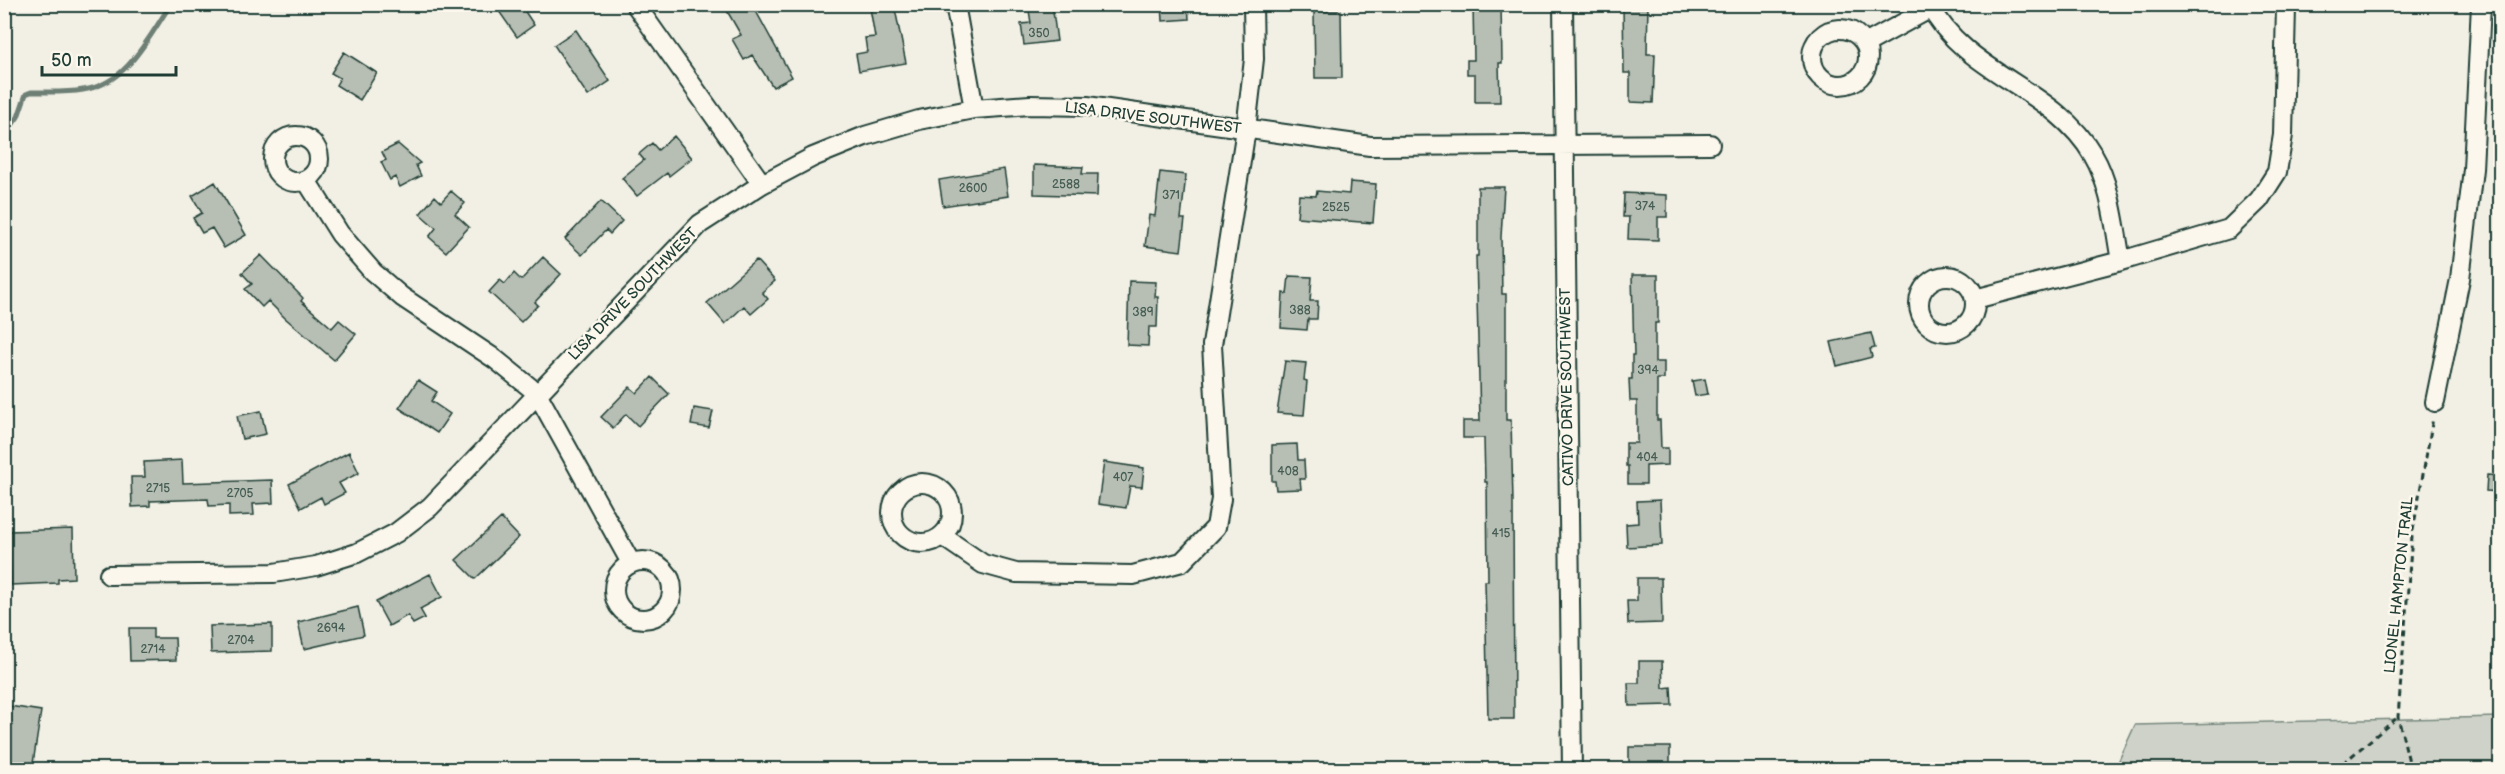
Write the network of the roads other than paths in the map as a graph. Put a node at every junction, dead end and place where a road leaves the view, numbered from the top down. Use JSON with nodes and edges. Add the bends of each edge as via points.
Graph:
{"nodes":[{"id":1,"x":635,"y":4,"type":"edge"},
{"id":2,"x":955,"y":4,"type":"edge"},
{"id":3,"x":1253,"y":4,"type":"edge"},
{"id":4,"x":1563,"y":4,"type":"edge"},
{"id":5,"x":2481,"y":4,"type":"edge"},
{"id":6,"x":2287,"y":5,"type":"edge"},
{"id":7,"x":1930,"y":6,"type":"edge"},
{"id":8,"x":1865,"y":44,"type":"dead end"},
{"id":9,"x":974,"y":110,"type":"junction"},
{"id":10,"x":1246,"y":129,"type":"junction"},
{"id":11,"x":1710,"y":144,"type":"dead end"},
{"id":12,"x":1565,"y":145,"type":"junction"},
{"id":13,"x":306,"y":180,"type":"dead end"},
{"id":14,"x":762,"y":184,"type":"junction"},
{"id":15,"x":2121,"y":261,"type":"junction"},
{"id":16,"x":1975,"y":299,"type":"dead end"},
{"id":17,"x":537,"y":393,"type":"junction"},
{"id":18,"x":2435,"y":402,"type":"road end"},
{"id":19,"x":942,"y":536,"type":"dead end"},
{"id":20,"x":630,"y":563,"type":"dead end"},
{"id":21,"x":109,"y":575,"type":"dead end"},
{"id":22,"x":1572,"y":770,"type":"edge"}],
"edges":[{"from":1,"to":14,"type":"street"},
{"from":2,"to":9,"type":"street"},
{"from":3,"to":10,"type":"street","via":[[1254,59]]},
{"from":4,"to":12,"type":"street","name":"CATIVO DRIVE SOUTHWEST"},
{"from":5,"to":18,"type":"street","via":[[2473,169],[2460,279]]},
{"from":6,"to":15,"type":"street","via":[[2283,135],[2277,172],[2259,200],[2229,229]]},
{"from":7,"to":8,"type":"street"},
{"from":7,"to":15,"type":"street","via":[[1954,40],[2068,122],[2094,155],[2110,201]]},
{"from":9,"to":10,"type":"street","name":"LISA DRIVE SOUTHWEST","via":[[1030,105],[1087,106]]},
{"from":9,"to":14,"type":"street","name":"LISA DRIVE SOUTHWEST","via":[[919,120],[865,136]]},
{"from":10,"to":12,"type":"street","name":"LISA DRIVE SOUTHWEST","via":[[1370,146]]},
{"from":10,"to":19,"type":"street","via":[[1212,345],[1221,500],[1216,527],[1182,562],[1133,574],[1016,573],[983,564]]},
{"from":11,"to":12,"type":"street","name":"LISA DRIVE SOUTHWEST"},
{"from":12,"to":22,"type":"street","name":"CATIVO DRIVE SOUTHWEST"},
{"from":13,"to":17,"type":"street","via":[[340,234],[373,272]]},
{"from":14,"to":17,"type":"street","name":"LISA DRIVE SOUTHWEST","via":[[700,224]]},
{"from":15,"to":16,"type":"street"},
{"from":17,"to":20,"type":"street"},
{"from":17,"to":21,"type":"street","name":"LISA DRIVE SOUTHWEST","via":[[430,507],[396,533],[357,553],[316,566],[274,573]]}]}
